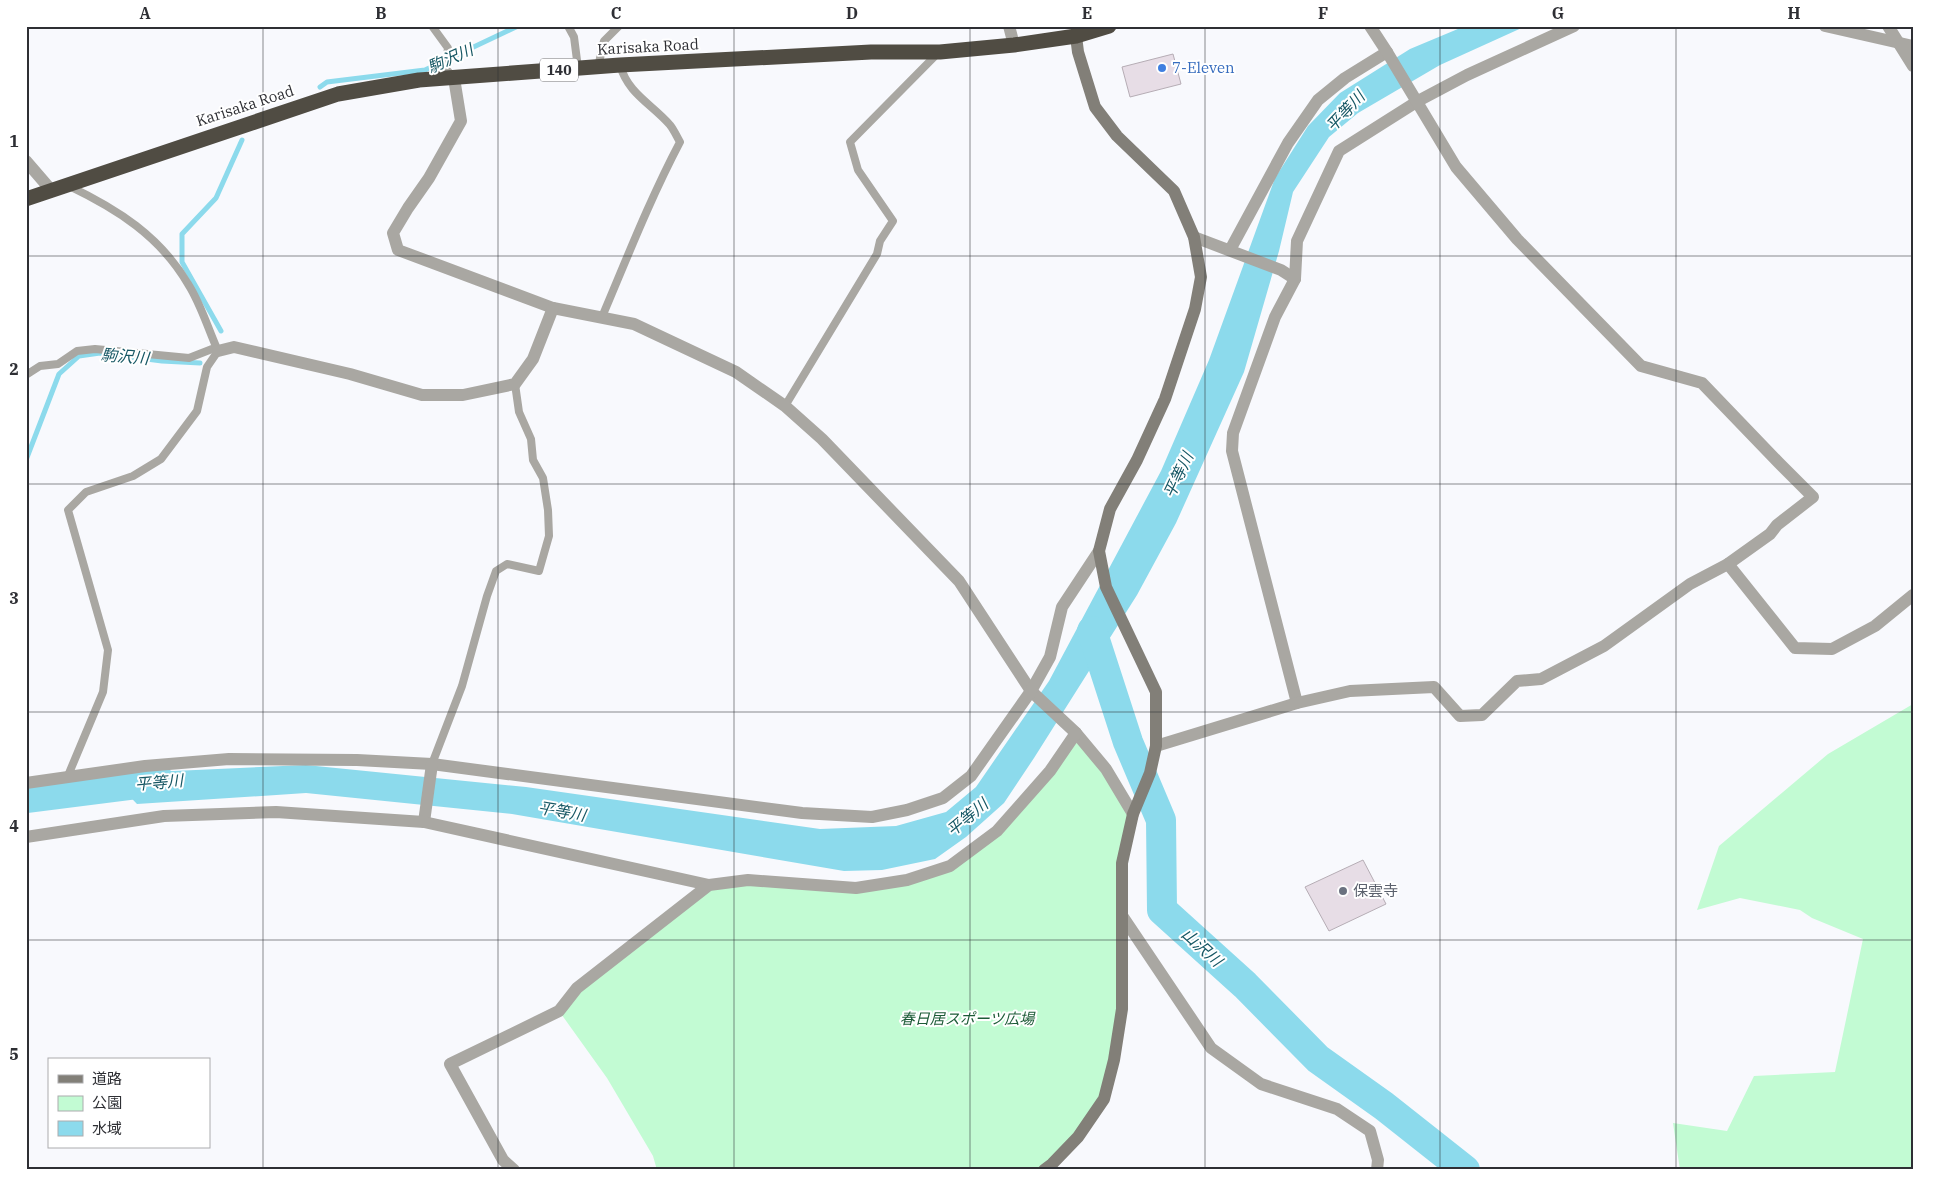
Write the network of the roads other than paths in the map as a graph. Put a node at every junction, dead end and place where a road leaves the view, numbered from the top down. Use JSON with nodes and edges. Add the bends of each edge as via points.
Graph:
{"nodes":[{"id":1,"x":432,"y":26,"type":"edge"},
{"id":2,"x":568,"y":26,"type":"edge"},
{"id":3,"x":619,"y":26,"type":"edge"},
{"id":4,"x":1009,"y":26,"type":"edge"},
{"id":5,"x":1109,"y":26,"type":"edge"},
{"id":6,"x":1370,"y":26,"type":"edge"},
{"id":7,"x":1574,"y":26,"type":"edge"},
{"id":8,"x":1825,"y":26,"type":"edge"},
{"id":9,"x":1889,"y":27,"type":"edge"},
{"id":10,"x":1076,"y":36,"type":"junction"},
{"id":11,"x":1898,"y":44,"type":"junction"},
{"id":12,"x":1014,"y":45,"type":"junction"},
{"id":13,"x":1913,"y":46,"type":"edge"},
{"id":14,"x":940,"y":52,"type":"junction"},
{"id":15,"x":1387,"y":52,"type":"junction"},
{"id":16,"x":620,"y":65,"type":"junction"},
{"id":17,"x":1913,"y":66,"type":"edge"},
{"id":18,"x":598,"y":67,"type":"junction"},
{"id":19,"x":578,"y":68,"type":"junction"},
{"id":20,"x":449,"y":73,"type":"junction"},
{"id":21,"x":1418,"y":101,"type":"junction"},
{"id":22,"x":26,"y":161,"type":"edge"},
{"id":23,"x":66,"y":185,"type":"junction"},
{"id":24,"x":51,"y":190,"type":"junction"},
{"id":25,"x":26,"y":199,"type":"edge"},
{"id":26,"x":1194,"y":237,"type":"junction"},
{"id":27,"x":1234,"y":253,"type":"junction"},
{"id":28,"x":1295,"y":279,"type":"junction"},
{"id":29,"x":553,"y":308,"type":"junction"},
{"id":30,"x":602,"y":317,"type":"junction"},
{"id":31,"x":218,"y":351,"type":"junction"},
{"id":32,"x":26,"y":376,"type":"edge"},
{"id":33,"x":515,"y":384,"type":"junction"},
{"id":34,"x":785,"y":406,"type":"junction"},
{"id":35,"x":1100,"y":551,"type":"junction"},
{"id":36,"x":1728,"y":564,"type":"junction"},
{"id":37,"x":1913,"y":595,"type":"edge"},
{"id":38,"x":1031,"y":691,"type":"junction"},
{"id":39,"x":1298,"y":703,"type":"junction"},
{"id":40,"x":1076,"y":733,"type":"junction"},
{"id":41,"x":1156,"y":746,"type":"junction"},
{"id":42,"x":432,"y":764,"type":"junction"},
{"id":43,"x":67,"y":778,"type":"junction"},
{"id":44,"x":26,"y":783,"type":"edge"},
{"id":45,"x":1134,"y":809,"type":"junction"},
{"id":46,"x":424,"y":822,"type":"junction"},
{"id":47,"x":26,"y":837,"type":"edge"},
{"id":48,"x":709,"y":885,"type":"junction"},
{"id":49,"x":1123,"y":917,"type":"junction"},
{"id":50,"x":514,"y":1170,"type":"edge"},
{"id":51,"x":1044,"y":1170,"type":"edge"},
{"id":52,"x":1377,"y":1170,"type":"edge"}],
"edges":[{"from":1,"to":20,"type":"lane","via":[[448,48]]},
{"from":2,"to":19,"type":"lane","via":[[574,37]]},
{"from":3,"to":18,"type":"lane","via":[[604,41]]},
{"from":4,"to":12,"type":"street"},
{"from":5,"to":10,"type":"highway","name":"Karisaka Road","number":"140"},
{"from":6,"to":15,"type":"street"},
{"from":7,"to":21,"type":"street"},
{"from":8,"to":11,"type":"street"},
{"from":9,"to":11,"type":"street"},
{"from":10,"to":12,"type":"highway","name":"Karisaka Road","number":"140"},
{"from":10,"to":26,"type":"street","via":[[1095,107],[1117,136],[1174,191]]},
{"from":11,"to":13,"type":"street"},
{"from":11,"to":17,"type":"street"},
{"from":12,"to":14,"type":"highway","name":"Karisaka Road","number":"140"},
{"from":14,"to":16,"type":"highway","name":"Karisaka Road","number":"140","via":[[871,52]]},
{"from":14,"to":34,"type":"lane","via":[[850,142],[858,170],[894,221]]},
{"from":15,"to":21,"type":"street"},
{"from":15,"to":27,"type":"street","via":[[1345,78],[1318,100],[1288,143]]},
{"from":16,"to":18,"type":"highway","name":"Karisaka Road","number":"140"},
{"from":16,"to":30,"type":"lane","via":[[623,77],[638,96],[670,125],[680,142]]},
{"from":18,"to":19,"type":"highway","name":"Karisaka Road","number":"140"},
{"from":19,"to":20,"type":"highway","name":"Karisaka Road","number":"140"},
{"from":20,"to":23,"type":"highway","name":"Karisaka Road","number":"140","via":[[338,94]]},
{"from":20,"to":29,"type":"street","via":[[461,121],[429,178],[392,233],[398,250]]},
{"from":21,"to":28,"type":"street","via":[[1339,151],[1297,241]]},
{"from":21,"to":36,"type":"street","via":[[1456,167],[1498,217],[1641,366],[1702,383],[1813,496],[1770,534]]},
{"from":22,"to":24,"type":"street"},
{"from":23,"to":24,"type":"highway","name":"Karisaka Road","number":"140"},
{"from":23,"to":31,"type":"lane","via":[[131,220],[172,259],[189,285]]},
{"from":24,"to":25,"type":"highway","name":"Karisaka Road","number":"140"},
{"from":26,"to":27,"type":"street"},
{"from":26,"to":35,"type":"street","via":[[1201,277],[1188,333],[1165,399],[1110,509]]},
{"from":27,"to":28,"type":"street","via":[[1281,270]]},
{"from":28,"to":39,"type":"street","via":[[1275,317],[1233,434],[1232,451]]},
{"from":29,"to":30,"type":"street"},
{"from":29,"to":33,"type":"street","via":[[533,359]]},
{"from":30,"to":34,"type":"street","via":[[634,324],[736,372]]},
{"from":31,"to":32,"type":"lane","via":[[212,349],[188,358],[96,349],[76,351],[58,364],[40,366]]},
{"from":31,"to":33,"type":"street","via":[[234,347],[350,374],[422,395],[464,395]]},
{"from":31,"to":43,"type":"lane","via":[[207,368],[197,411],[160,459],[133,476],[86,492],[68,510],[108,650],[103,692]]},
{"from":33,"to":42,"type":"lane","via":[[519,412],[543,478],[549,536],[539,571],[507,564],[496,571],[486,596],[462,686]]},
{"from":34,"to":38,"type":"street","via":[[822,439],[959,581]]},
{"from":35,"to":38,"type":"street","via":[[1062,607],[1050,657]]},
{"from":35,"to":41,"type":"street","via":[[1106,587],[1156,692]]},
{"from":36,"to":37,"type":"street","via":[[1794,648],[1832,649],[1875,626]]},
{"from":36,"to":39,"type":"street","via":[[1690,584],[1604,646],[1541,679],[1517,681],[1482,715],[1460,716],[1434,687],[1350,691]]},
{"from":38,"to":40,"type":"street"},
{"from":38,"to":42,"type":"street","via":[[970,776],[943,798],[872,817],[802,813]]},
{"from":39,"to":41,"type":"street"},
{"from":40,"to":45,"type":"street"},
{"from":40,"to":48,"type":"street","via":[[1050,771],[997,831],[950,866],[907,880],[856,888],[748,880]]},
{"from":41,"to":45,"type":"street","via":[[1150,773]]},
{"from":42,"to":43,"type":"street","via":[[229,759],[145,766]]},
{"from":42,"to":46,"type":"street"},
{"from":43,"to":44,"type":"street"},
{"from":45,"to":49,"type":"street","via":[[1122,863]]},
{"from":46,"to":47,"type":"street","via":[[276,812],[164,816]]},
{"from":46,"to":48,"type":"street"},
{"from":48,"to":50,"type":"street","via":[[577,988],[559,1011],[450,1064],[503,1160]]},
{"from":49,"to":51,"type":"street","via":[[1122,1009],[1104,1100],[1078,1137]]},
{"from":49,"to":52,"type":"street","via":[[1210,1048],[1261,1084],[1337,1109],[1370,1131],[1378,1160]]}]}
